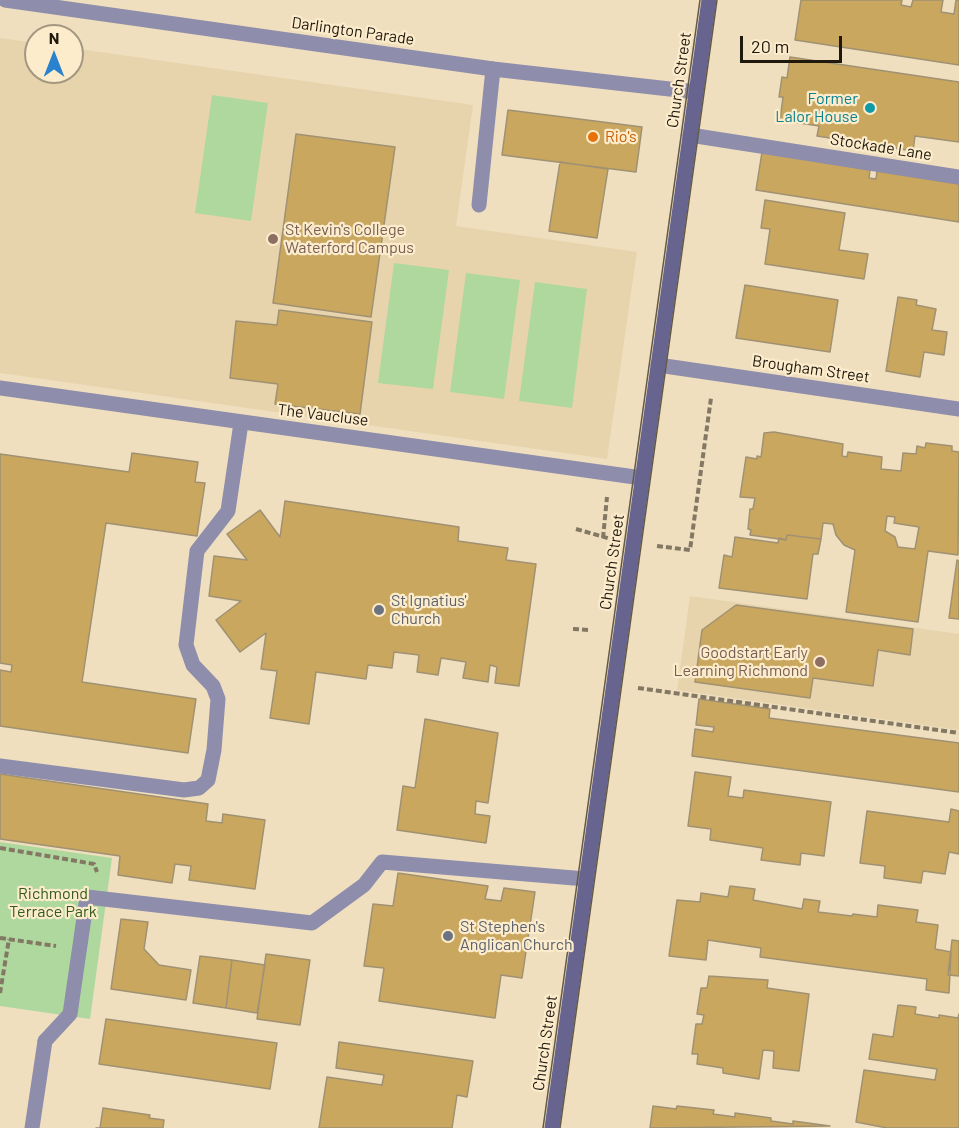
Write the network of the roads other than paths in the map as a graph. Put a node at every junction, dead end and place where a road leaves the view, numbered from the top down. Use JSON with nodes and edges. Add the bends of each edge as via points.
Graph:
{"nodes":[{"id":1,"x":5,"y":0,"type":"edge"},
{"id":2,"x":709,"y":0,"type":"edge"},
{"id":3,"x":493,"y":69,"type":"junction"},
{"id":4,"x":696,"y":92,"type":"junction"},
{"id":5,"x":690,"y":135,"type":"junction"},
{"id":6,"x":959,"y":177,"type":"edge"},
{"id":7,"x":478,"y":205,"type":"dead end"},
{"id":8,"x":658,"y":365,"type":"junction"},
{"id":9,"x":0,"y":388,"type":"edge"},
{"id":10,"x":959,"y":409,"type":"edge"},
{"id":11,"x":241,"y":423,"type":"junction"},
{"id":12,"x":642,"y":478,"type":"junction"},
{"id":13,"x":0,"y":766,"type":"edge"},
{"id":14,"x":586,"y":879,"type":"junction"},
{"id":15,"x":32,"y":1128,"type":"edge"},
{"id":16,"x":552,"y":1128,"type":"edge"}],
"edges":[{"from":1,"to":3,"type":"street","name":"Darlington Parade"},
{"from":2,"to":4,"type":"main road","name":"Church Street"},
{"from":3,"to":4,"type":"street","name":"Darlington Parade"},
{"from":3,"to":7,"type":"street"},
{"from":4,"to":5,"type":"main road","name":"Church Street"},
{"from":5,"to":6,"type":"street","name":"Stockade Lane"},
{"from":5,"to":8,"type":"main road","name":"Church Street"},
{"from":8,"to":10,"type":"street","name":"Brougham Street"},
{"from":8,"to":12,"type":"main road","name":"Church Street"},
{"from":9,"to":11,"type":"street","name":"The Vaucluse"},
{"from":11,"to":12,"type":"street","name":"The Vaucluse"},
{"from":11,"to":13,"type":"street","via":[[228,511],[197,551],[186,645],[192,665],[213,686],[218,699],[208,780],[199,789],[184,790]]},
{"from":12,"to":14,"type":"main road","name":"Church Street"},
{"from":14,"to":15,"type":"street","via":[[382,862],[364,885],[312,923],[87,897],[70,1014],[45,1041]]},
{"from":14,"to":16,"type":"main road","name":"Church Street"}]}
